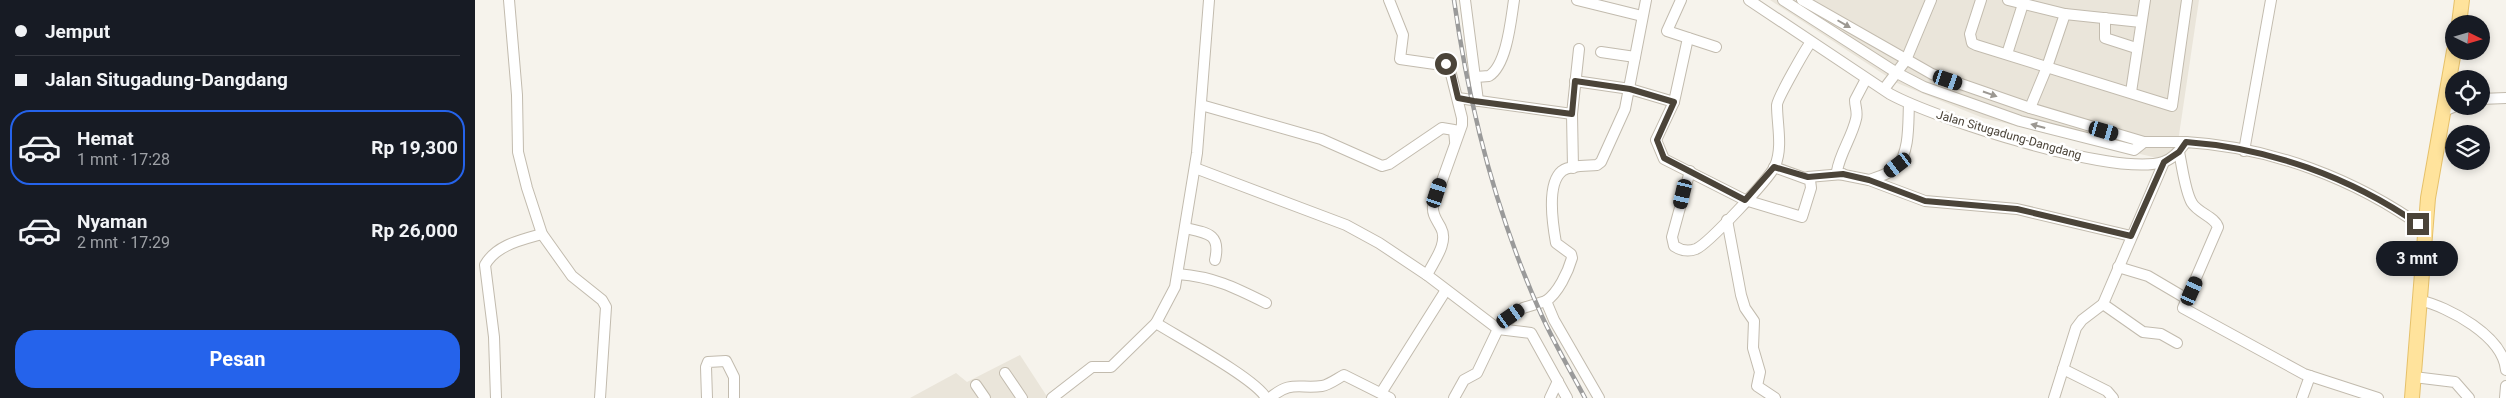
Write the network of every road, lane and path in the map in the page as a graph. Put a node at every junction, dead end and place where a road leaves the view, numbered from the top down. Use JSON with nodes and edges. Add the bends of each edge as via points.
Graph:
{"nodes":[{"id":1,"x":509,"y":0,"type":"edge"},
{"id":2,"x":1209,"y":0,"type":"edge"},
{"id":3,"x":1389,"y":0,"type":"edge"},
{"id":4,"x":1465,"y":0,"type":"edge"},
{"id":5,"x":1514,"y":0,"type":"edge"},
{"id":6,"x":1577,"y":0,"type":"edge"},
{"id":7,"x":1646,"y":0,"type":"edge"},
{"id":8,"x":1681,"y":0,"type":"edge"},
{"id":9,"x":1749,"y":0,"type":"edge"},
{"id":10,"x":1783,"y":0,"type":"edge"},
{"id":11,"x":1802,"y":0,"type":"edge"},
{"id":12,"x":1931,"y":0,"type":"edge"},
{"id":13,"x":1981,"y":0,"type":"edge"},
{"id":14,"x":2008,"y":0,"type":"edge"},
{"id":15,"x":2145,"y":0,"type":"edge"},
{"id":16,"x":2187,"y":0,"type":"edge"},
{"id":17,"x":2271,"y":0,"type":"edge"},
{"id":18,"x":2462,"y":0,"type":"edge"},
{"id":19,"x":2023,"y":4,"type":"junction"},
{"id":20,"x":2065,"y":14,"type":"junction"},
{"id":21,"x":2460,"y":15,"type":"edge"},
{"id":22,"x":1642,"y":16,"type":"junction"},
{"id":23,"x":2105,"y":18,"type":"junction"},
{"id":24,"x":2141,"y":22,"type":"junction"},
{"id":25,"x":1688,"y":38,"type":"junction"},
{"id":26,"x":1811,"y":42,"type":"junction"},
{"id":27,"x":1716,"y":48,"type":"dead end"},
{"id":28,"x":2136,"y":48,"type":"junction"},
{"id":29,"x":1579,"y":49,"type":"dead end"},
{"id":30,"x":1601,"y":52,"type":"dead end"},
{"id":31,"x":2007,"y":54,"type":"junction"},
{"id":32,"x":1635,"y":57,"type":"junction"},
{"id":33,"x":1906,"y":60,"type":"junction"},
{"id":34,"x":2047,"y":66,"type":"junction"},
{"id":35,"x":1897,"y":73,"type":"junction"},
{"id":36,"x":1476,"y":77,"type":"junction"},
{"id":37,"x":1866,"y":78,"type":"junction"},
{"id":38,"x":1575,"y":81,"type":"junction"},
{"id":39,"x":1630,"y":89,"type":"junction"},
{"id":40,"x":1884,"y":89,"type":"junction"},
{"id":41,"x":2131,"y":92,"type":"junction"},
{"id":42,"x":1458,"y":98,"type":"junction"},
{"id":43,"x":2506,"y":98,"type":"edge"},
{"id":44,"x":2490,"y":99,"type":"edge"},
{"id":45,"x":1478,"y":102,"type":"junction"},
{"id":46,"x":1674,"y":102,"type":"junction"},
{"id":47,"x":1909,"y":104,"type":"junction"},
{"id":48,"x":1201,"y":105,"type":"junction"},
{"id":49,"x":2030,"y":108,"type":"junction"},
{"id":50,"x":1572,"y":114,"type":"junction"},
{"id":51,"x":2448,"y":115,"type":"edge"},
{"id":52,"x":2139,"y":141,"type":"junction"},
{"id":53,"x":1455,"y":142,"type":"junction"},
{"id":54,"x":2186,"y":142,"type":"junction"},
{"id":55,"x":2133,"y":150,"type":"junction"},
{"id":56,"x":2244,"y":151,"type":"junction"},
{"id":57,"x":2179,"y":152,"type":"junction"},
{"id":58,"x":2164,"y":162,"type":"junction"},
{"id":59,"x":2131,"y":164,"type":"junction"},
{"id":60,"x":1774,"y":167,"type":"junction"},
{"id":61,"x":1195,"y":168,"type":"junction"},
{"id":62,"x":1573,"y":168,"type":"junction"},
{"id":63,"x":1690,"y":171,"type":"junction"},
{"id":64,"x":1843,"y":174,"type":"junction"},
{"id":65,"x":1808,"y":177,"type":"junction"},
{"id":66,"x":1869,"y":180,"type":"junction"},
{"id":67,"x":1745,"y":200,"type":"junction"},
{"id":68,"x":1727,"y":220,"type":"junction"},
{"id":69,"x":1185,"y":228,"type":"junction"},
{"id":70,"x":2425,"y":229,"type":"junction"},
{"id":71,"x":542,"y":234,"type":"junction"},
{"id":72,"x":2131,"y":236,"type":"junction"},
{"id":73,"x":1215,"y":260,"type":"dead end"},
{"id":74,"x":2118,"y":267,"type":"junction"},
{"id":75,"x":1178,"y":274,"type":"junction"},
{"id":76,"x":1427,"y":275,"type":"junction"},
{"id":77,"x":1446,"y":290,"type":"junction"},
{"id":78,"x":2187,"y":299,"type":"junction"},
{"id":79,"x":2419,"y":300,"type":"junction"},
{"id":80,"x":1546,"y":301,"type":"junction"},
{"id":81,"x":1266,"y":303,"type":"dead end"},
{"id":82,"x":2103,"y":304,"type":"junction"},
{"id":83,"x":1156,"y":323,"type":"junction"},
{"id":84,"x":1498,"y":329,"type":"junction"},
{"id":85,"x":2177,"y":343,"type":"dead end"},
{"id":86,"x":2063,"y":369,"type":"junction"},
{"id":87,"x":2506,"y":370,"type":"edge"},
{"id":88,"x":1005,"y":374,"type":"dead end"},
{"id":89,"x":2310,"y":376,"type":"junction"},
{"id":90,"x":2414,"y":377,"type":"junction"},
{"id":91,"x":1559,"y":381,"type":"junction"},
{"id":92,"x":976,"y":384,"type":"dead end"},
{"id":93,"x":2506,"y":386,"type":"edge"},
{"id":94,"x":1385,"y":396,"type":"edge"},
{"id":95,"x":496,"y":398,"type":"edge"},
{"id":96,"x":600,"y":398,"type":"edge"},
{"id":97,"x":707,"y":398,"type":"edge"},
{"id":98,"x":734,"y":398,"type":"edge"},
{"id":99,"x":985,"y":398,"type":"edge"},
{"id":100,"x":1022,"y":398,"type":"edge"},
{"id":101,"x":1052,"y":398,"type":"edge"},
{"id":102,"x":1266,"y":398,"type":"edge"},
{"id":103,"x":1270,"y":398,"type":"edge"},
{"id":104,"x":1454,"y":398,"type":"edge"},
{"id":105,"x":1550,"y":398,"type":"edge"},
{"id":106,"x":1567,"y":398,"type":"edge"},
{"id":107,"x":1599,"y":398,"type":"edge"},
{"id":108,"x":1775,"y":398,"type":"edge"},
{"id":109,"x":2054,"y":398,"type":"edge"},
{"id":110,"x":2113,"y":398,"type":"edge"},
{"id":111,"x":2302,"y":398,"type":"edge"},
{"id":112,"x":2378,"y":398,"type":"edge"},
{"id":113,"x":2412,"y":398,"type":"edge"},
{"id":114,"x":2469,"y":398,"type":"edge"},
{"id":115,"x":2505,"y":398,"type":"edge"}],
"edges":[{"from":1,"to":71,"type":"street","via":[[518,152]]},
{"from":2,"to":48,"type":"street"},
{"from":3,"to":42,"type":"street","via":[[1403,35],[1400,59],[1449,66]]},
{"from":4,"to":36,"type":"street"},
{"from":5,"to":36,"type":"street","via":[[1511,26],[1497,67],[1492,75]]},
{"from":6,"to":22,"type":"street"},
{"from":7,"to":22,"type":"street"},
{"from":8,"to":25,"type":"street","via":[[1667,30]]},
{"from":9,"to":26,"type":"street","name":"Jalan Situgadung-Dangdang"},
{"from":10,"to":35,"type":"street"},
{"from":11,"to":33,"type":"street","one_way":true},
{"from":12,"to":33,"type":"street"},
{"from":13,"to":31,"type":"street","via":[[1970,34],[1972,43]]},
{"from":14,"to":19,"type":"street"},
{"from":15,"to":24,"type":"street"},
{"from":16,"to":41,"type":"street","via":[[2172,106]]},
{"from":17,"to":56,"type":"street"},
{"from":18,"to":21,"type":"main road"},
{"from":19,"to":20,"type":"street"},
{"from":19,"to":31,"type":"street"},
{"from":20,"to":23,"type":"street"},
{"from":20,"to":34,"type":"street"},
{"from":22,"to":32,"type":"street"},
{"from":23,"to":24,"type":"street"},
{"from":23,"to":28,"type":"street","via":[[2105,38]]},
{"from":24,"to":28,"type":"street"},
{"from":25,"to":27,"type":"street"},
{"from":25,"to":46,"type":"street"},
{"from":26,"to":37,"type":"street","name":"Jalan Situgadung-Dangdang"},
{"from":26,"to":60,"type":"street","via":[[1778,101],[1779,150]]},
{"from":28,"to":41,"type":"street"},
{"from":29,"to":38,"type":"street"},
{"from":30,"to":32,"type":"street"},
{"from":31,"to":34,"type":"street"},
{"from":32,"to":39,"type":"street"},
{"from":33,"to":35,"type":"street"},
{"from":33,"to":49,"type":"street","one_way":true,"via":[[1932,74]]},
{"from":34,"to":41,"type":"street"},
{"from":34,"to":49,"type":"street"},
{"from":35,"to":40,"type":"street"},
{"from":55,"to":35,"type":"street","one_way":true,"via":[[2020,121],[1924,87]]},
{"from":36,"to":45,"type":"street"},
{"from":37,"to":40,"type":"street","name":"Jalan Situgadung-Dangdang"},
{"from":37,"to":64,"type":"street","via":[[1855,100],[1856,121],[1837,170]]},
{"from":38,"to":39,"type":"street"},
{"from":38,"to":50,"type":"street"},
{"from":39,"to":46,"type":"street"},
{"from":39,"to":62,"type":"street","via":[[1625,109],[1601,162]]},
{"from":40,"to":47,"type":"street","name":"Jalan Situgadung-Dangdang"},
{"from":42,"to":45,"type":"street"},
{"from":42,"to":53,"type":"street","via":[[1462,122]]},
{"from":43,"to":44,"type":"street"},
{"from":45,"to":50,"type":"street"},
{"from":46,"to":63,"type":"street","via":[[1657,140],[1664,158]]},
{"from":47,"to":59,"type":"street","name":"Jalan Situgadung-Dangdang","via":[[2039,146]]},
{"from":47,"to":66,"type":"street","via":[[1907,134],[1898,165]]},
{"from":48,"to":53,"type":"street","via":[[1321,139],[1382,166],[1442,128],[1454,130]]},
{"from":48,"to":61,"type":"street"},
{"from":49,"to":52,"type":"street"},
{"from":50,"to":62,"type":"street"},
{"from":51,"to":70,"type":"main road","via":[[2433,163]]},
{"from":52,"to":54,"type":"street"},
{"from":52,"to":55,"type":"street"},
{"from":53,"to":76,"type":"street","via":[[1432,210],[1442,229],[1443,244]]},
{"from":54,"to":56,"type":"street"},
{"from":54,"to":57,"type":"street"},
{"from":55,"to":59,"type":"street"},
{"from":56,"to":70,"type":"street","via":[[2311,167]]},
{"from":57,"to":58,"type":"street"},
{"from":57,"to":78,"type":"street","via":[[2191,202],[2219,227]]},
{"from":58,"to":59,"type":"street","name":"Jalan Situgadung-Dangdang"},
{"from":58,"to":72,"type":"street"},
{"from":60,"to":65,"type":"street"},
{"from":60,"to":67,"type":"street"},
{"from":61,"to":69,"type":"street"},
{"from":61,"to":76,"type":"street","via":[[1329,216],[1371,238]]},
{"from":62,"to":80,"type":"street","via":[[1563,170],[1558,176],[1551,214],[1556,243],[1572,258],[1562,280]]},
{"from":63,"to":67,"type":"street"},
{"from":63,"to":68,"type":"street","via":[[1672,237],[1674,246],[1687,250],[1698,248]]},
{"from":64,"to":65,"type":"street"},
{"from":64,"to":66,"type":"street"},
{"from":65,"to":67,"type":"street","via":[[1811,188],[1802,217]]},
{"from":66,"to":72,"type":"street","via":[[1925,201],[2017,209]]},
{"from":67,"to":68,"type":"street"},
{"from":68,"to":108,"type":"street","via":[[1741,296],[1754,321],[1753,348],[1760,372],[1757,386]]},
{"from":69,"to":73,"type":"street","via":[[1217,241]]},
{"from":69,"to":75,"type":"street"},
{"from":70,"to":79,"type":"main road"},
{"from":71,"to":95,"type":"street","via":[[503,248],[485,265],[494,337]]},
{"from":71,"to":96,"type":"street","via":[[572,276],[606,307]]},
{"from":72,"to":74,"type":"street"},
{"from":74,"to":78,"type":"street","via":[[2148,276]]},
{"from":74,"to":82,"type":"street"},
{"from":75,"to":81,"type":"street","via":[[1203,276],[1222,282]]},
{"from":75,"to":83,"type":"street","via":[[1172,295]]},
{"from":76,"to":77,"type":"street"},
{"from":77,"to":84,"type":"street"},
{"from":77,"to":94,"type":"street"},
{"from":78,"to":89,"type":"street","via":[[2183,308]]},
{"from":79,"to":87,"type":"street","via":[[2448,310],[2486,335],[2500,350]]},
{"from":79,"to":90,"type":"main road"},
{"from":80,"to":84,"type":"street","via":[[1523,308]]},
{"from":80,"to":107,"type":"street","via":[[1553,320]]},
{"from":82,"to":85,"type":"street","via":[[2143,332],[2161,334]]},
{"from":82,"to":86,"type":"street","via":[[2076,328]]},
{"from":83,"to":101,"type":"street","via":[[1111,367],[1092,367]]},
{"from":83,"to":102,"type":"street","via":[[1243,377],[1261,390]]},
{"from":84,"to":91,"type":"street","via":[[1534,335]]},
{"from":84,"to":104,"type":"street","via":[[1477,373],[1464,380]]},
{"from":86,"to":109,"type":"street"},
{"from":86,"to":110,"type":"street","via":[[2107,391]]},
{"from":88,"to":100,"type":"street"},
{"from":89,"to":111,"type":"street"},
{"from":89,"to":112,"type":"street"},
{"from":90,"to":113,"type":"main road"},
{"from":90,"to":114,"type":"street","via":[[2455,382]]},
{"from":91,"to":105,"type":"street"},
{"from":91,"to":106,"type":"street"},
{"from":92,"to":99,"type":"street"},
{"from":93,"to":115,"type":"street"},
{"from":94,"to":103,"type":"street","via":[[1344,375],[1324,386],[1289,386]]},
{"from":97,"to":98,"type":"street","via":[[708,362],[727,361],[734,377]]}]}
